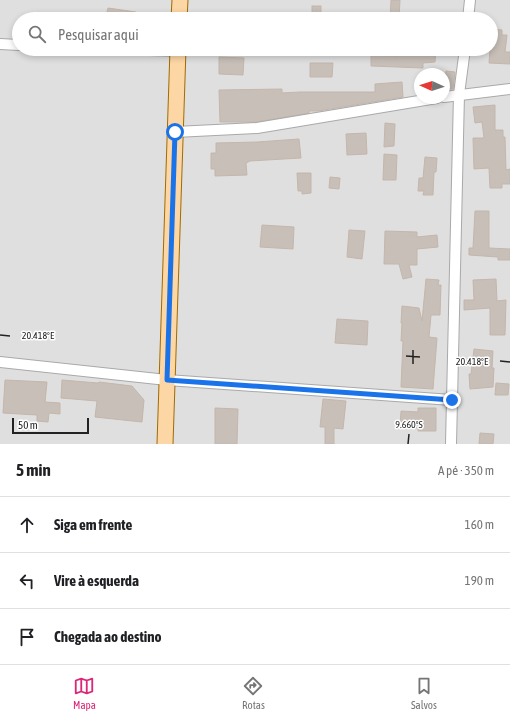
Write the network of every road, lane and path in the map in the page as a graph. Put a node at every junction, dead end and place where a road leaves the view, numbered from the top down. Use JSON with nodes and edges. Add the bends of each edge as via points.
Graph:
{"nodes":[{"id":1,"x":180,"y":0,"type":"edge"},
{"id":2,"x":470,"y":0,"type":"edge"},
{"id":3,"x":179,"y":12,"type":"edge"},
{"id":4,"x":469,"y":12,"type":"edge"},
{"id":5,"x":0,"y":44,"type":"edge"},
{"id":6,"x":12,"y":45,"type":"edge"},
{"id":7,"x":178,"y":56,"type":"edge"},
{"id":8,"x":464,"y":56,"type":"edge"},
{"id":9,"x":510,"y":89,"type":"edge"},
{"id":10,"x":460,"y":94,"type":"junction"},
{"id":11,"x":450,"y":96,"type":"edge"},
{"id":12,"x":414,"y":102,"type":"edge"},
{"id":13,"x":175,"y":132,"type":"junction"},
{"id":14,"x":0,"y":362,"type":"edge"},
{"id":15,"x":167,"y":380,"type":"junction"},
{"id":16,"x":452,"y":400,"type":"junction"},
{"id":17,"x":165,"y":444,"type":"edge"},
{"id":18,"x":451,"y":444,"type":"edge"}],
"edges":[{"from":1,"to":3,"type":"main road"},
{"from":2,"to":4,"type":"street"},
{"from":5,"to":6,"type":"street"},
{"from":7,"to":13,"type":"main road"},
{"from":8,"to":10,"type":"street"},
{"from":9,"to":10,"type":"street"},
{"from":10,"to":11,"type":"street"},
{"from":10,"to":16,"type":"street"},
{"from":12,"to":13,"type":"street","via":[[257,128]]},
{"from":13,"to":15,"type":"main road"},
{"from":14,"to":15,"type":"street"},
{"from":15,"to":16,"type":"street"},
{"from":15,"to":17,"type":"main road"},
{"from":16,"to":18,"type":"street"}]}
